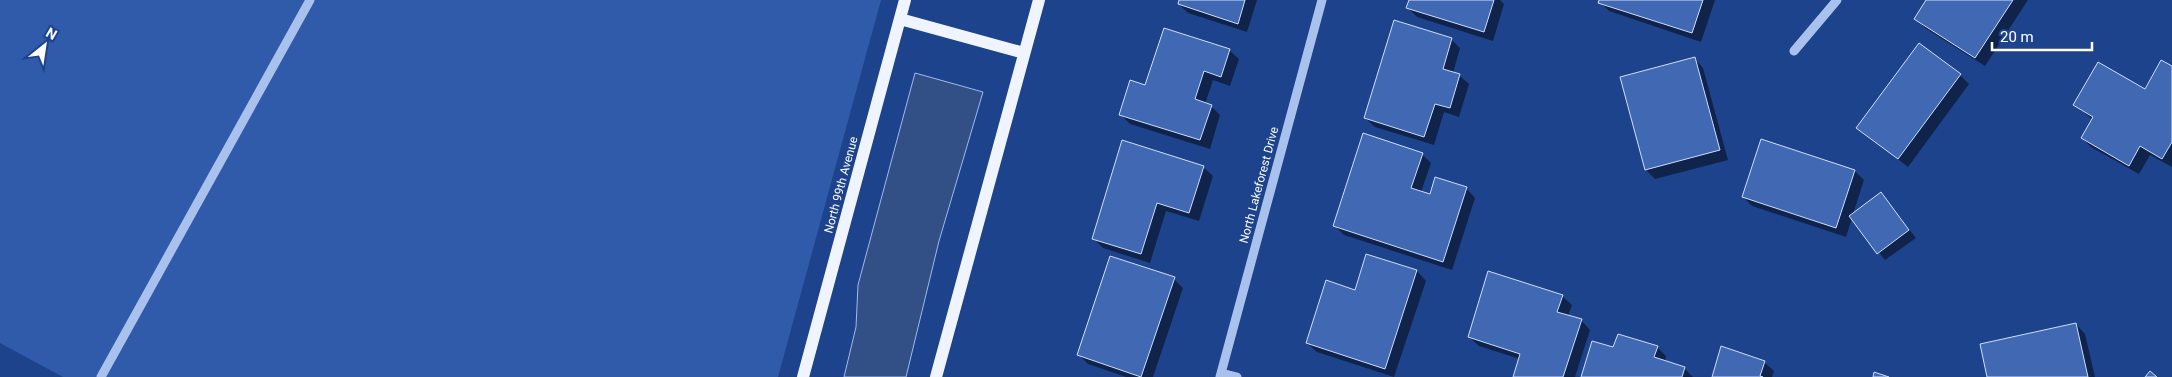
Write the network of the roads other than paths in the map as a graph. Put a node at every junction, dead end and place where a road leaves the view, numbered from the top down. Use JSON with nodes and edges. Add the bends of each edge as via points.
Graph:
{"nodes":[{"id":1,"x":310,"y":0,"type":"edge"},
{"id":2,"x":905,"y":0,"type":"edge"},
{"id":3,"x":1038,"y":0,"type":"edge"},
{"id":4,"x":1322,"y":0,"type":"edge"},
{"id":5,"x":1837,"y":0,"type":"edge"},
{"id":6,"x":900,"y":19,"type":"junction"},
{"id":7,"x":1794,"y":51,"type":"dead end"},
{"id":8,"x":1024,"y":53,"type":"junction"},
{"id":9,"x":1221,"y":375,"type":"edge"},
{"id":10,"x":101,"y":377,"type":"edge"},
{"id":11,"x":803,"y":377,"type":"edge"},
{"id":12,"x":936,"y":377,"type":"edge"},
{"id":13,"x":1237,"y":377,"type":"edge"}],
"edges":[{"from":1,"to":10,"type":"street"},
{"from":2,"to":6,"type":"main road","name":"North 99th Avenue"},
{"from":3,"to":8,"type":"main road"},
{"from":4,"to":9,"type":"street","name":"North Lakeforest Drive"},
{"from":5,"to":7,"type":"street"},
{"from":6,"to":8,"type":"main road"},
{"from":6,"to":11,"type":"main road","name":"North 99th Avenue"},
{"from":8,"to":12,"type":"main road"},
{"from":9,"to":13,"type":"street"}]}
